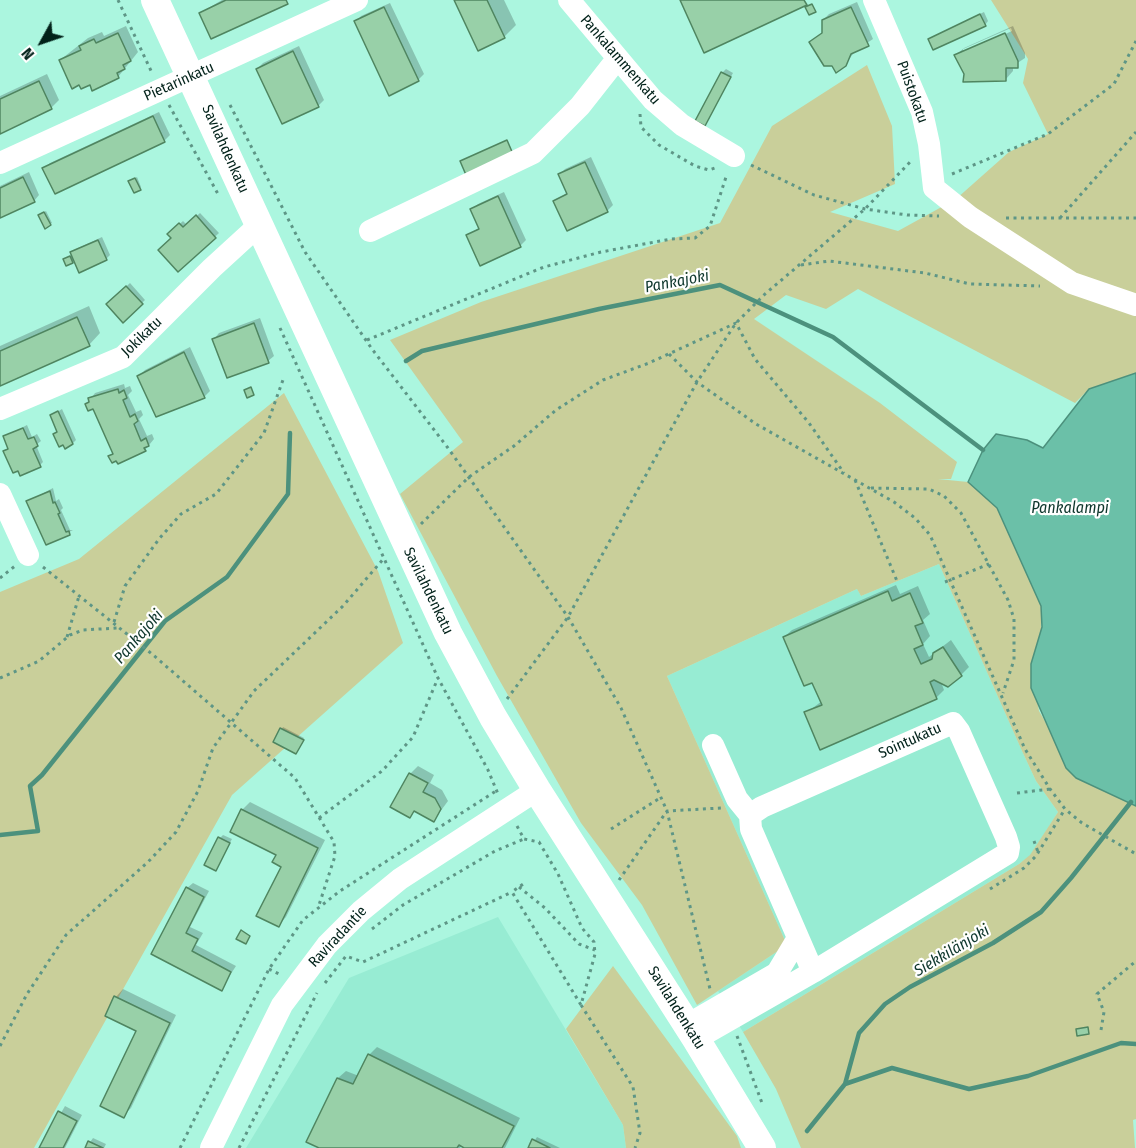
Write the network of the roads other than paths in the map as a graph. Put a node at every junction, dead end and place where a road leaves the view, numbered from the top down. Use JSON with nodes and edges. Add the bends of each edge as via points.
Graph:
{"nodes":[{"id":1,"x":155,"y":0,"type":"edge"},
{"id":2,"x":357,"y":0,"type":"edge"},
{"id":3,"x":569,"y":0,"type":"edge"},
{"id":4,"x":874,"y":0,"type":"edge"},
{"id":5,"x":617,"y":59,"type":"junction"},
{"id":6,"x":191,"y":77,"type":"junction"},
{"id":7,"x":0,"y":163,"type":"edge"},
{"id":8,"x":731,"y":163,"type":"road end"},
{"id":9,"x":259,"y":225,"type":"junction"},
{"id":10,"x":370,"y":231,"type":"dead end"},
{"id":11,"x":1136,"y":305,"type":"edge"},
{"id":12,"x":0,"y":409,"type":"edge"},
{"id":13,"x":0,"y":494,"type":"edge"},
{"id":14,"x":28,"y":555,"type":"road end"},
{"id":15,"x":713,"y":745,"type":"dead end"},
{"id":16,"x":537,"y":790,"type":"junction"},
{"id":17,"x":750,"y":815,"type":"junction"},
{"id":18,"x":798,"y":938,"type":"junction"},
{"id":19,"x":813,"y":972,"type":"junction"},
{"id":20,"x":724,"y":1013,"type":"junction"},
{"id":21,"x":692,"y":1032,"type":"junction"},
{"id":22,"x":211,"y":1148,"type":"edge"},
{"id":23,"x":762,"y":1148,"type":"edge"}],
"edges":[{"from":1,"to":6,"type":"main road","name":"Savilahdenkatu"},
{"from":2,"to":6,"type":"street","name":"Pietarinkatu"},
{"from":3,"to":5,"type":"street","name":"Pankalammenkatu"},
{"from":4,"to":11,"type":"street","name":"Puistokatu","via":[[922,112],[934,185],[970,217],[1072,283]]},
{"from":5,"to":8,"type":"street","name":"Pankalammenkatu","via":[[653,100]]},
{"from":5,"to":10,"type":"street","via":[[580,106],[533,153]]},
{"from":6,"to":7,"type":"street","name":"Pietarinkatu"},
{"from":6,"to":9,"type":"main road","name":"Savilahdenkatu"},
{"from":9,"to":12,"type":"street","name":"Jokikatu","via":[[123,357]]},
{"from":9,"to":16,"type":"main road","name":"Savilahdenkatu","via":[[316,380],[394,549],[448,633]]},
{"from":13,"to":14,"type":"street"},
{"from":15,"to":17,"type":"street","via":[[737,799]]},
{"from":16,"to":21,"type":"main road","name":"Savilahdenkatu"},
{"from":16,"to":22,"type":"street","name":"Raviradantie","via":[[400,879],[361,910],[327,945],[282,1005]]},
{"from":17,"to":18,"type":"street","via":[[751,829]]},
{"from":17,"to":19,"type":"street","name":"Sointukatu","via":[[953,723],[1006,837],[1009,847],[1003,858]]},
{"from":18,"to":19,"type":"street"},
{"from":18,"to":20,"type":"street","via":[[777,973]]},
{"from":19,"to":20,"type":"street","name":"Sointukatu"},
{"from":20,"to":21,"type":"street","name":"Sointukatu"},
{"from":21,"to":23,"type":"main road","name":"Savilahdenkatu"}]}
